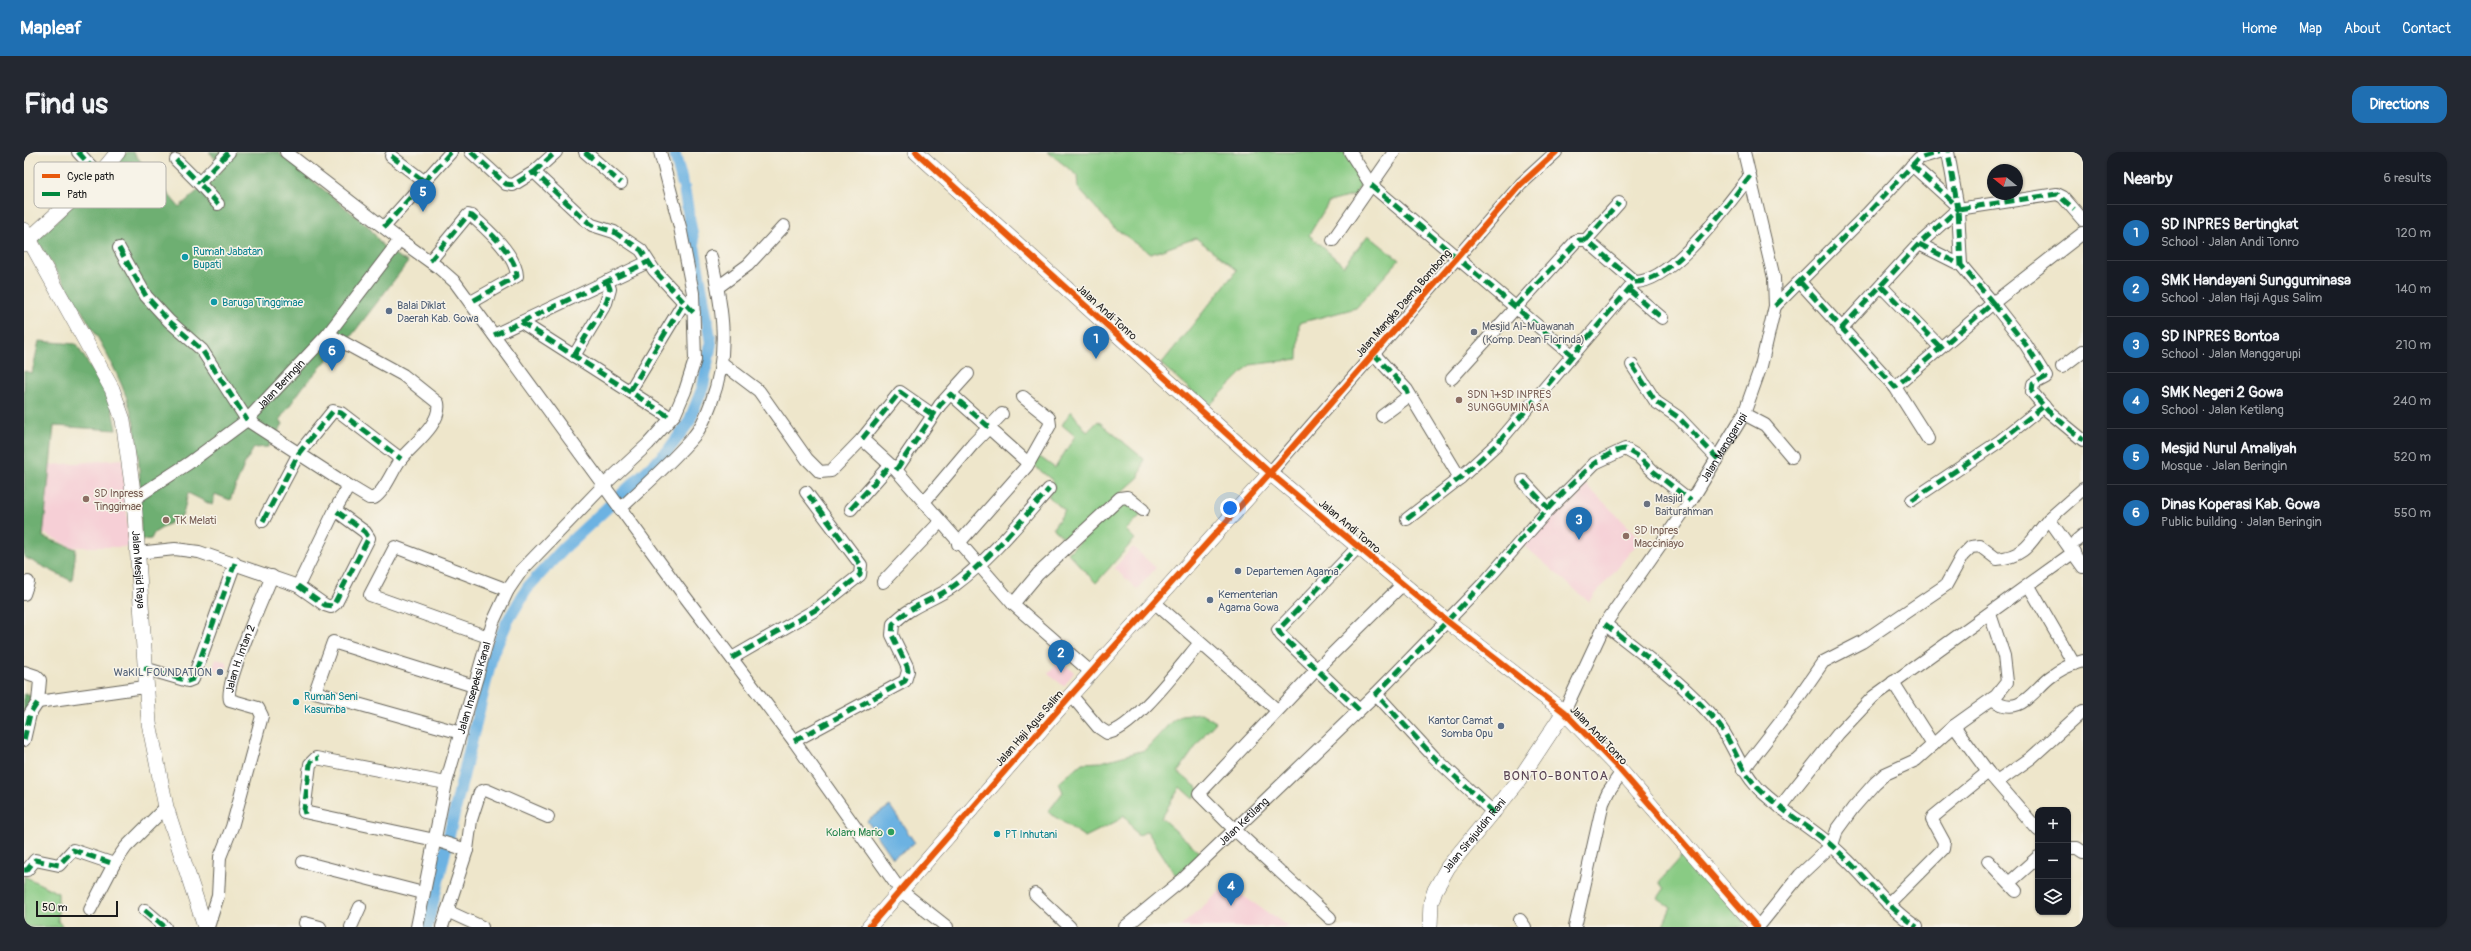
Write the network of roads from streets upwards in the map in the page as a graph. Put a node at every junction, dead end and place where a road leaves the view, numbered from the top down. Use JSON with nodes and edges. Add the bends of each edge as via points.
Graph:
{"nodes":[{"id":1,"x":78,"y":152,"type":"edge"},
{"id":2,"x":118,"y":152,"type":"edge"},
{"id":3,"x":229,"y":152,"type":"edge"},
{"id":4,"x":286,"y":152,"type":"edge"},
{"id":5,"x":451,"y":152,"type":"edge"},
{"id":6,"x":471,"y":152,"type":"edge"},
{"id":7,"x":556,"y":152,"type":"edge"},
{"id":8,"x":585,"y":152,"type":"edge"},
{"id":9,"x":660,"y":152,"type":"edge"},
{"id":10,"x":916,"y":152,"type":"edge"},
{"id":11,"x":1350,"y":152,"type":"edge"},
{"id":12,"x":1394,"y":152,"type":"edge"},
{"id":13,"x":1556,"y":152,"type":"edge"},
{"id":14,"x":1744,"y":152,"type":"edge"},
{"id":15,"x":1940,"y":152,"type":"edge"},
{"id":16,"x":1948,"y":152,"type":"edge"},
{"id":17,"x":391,"y":156,"type":"dead end"},
{"id":18,"x":176,"y":160,"type":"dead end"},
{"id":19,"x":87,"y":162,"type":"edge"},
{"id":20,"x":110,"y":162,"type":"edge"},
{"id":21,"x":1912,"y":165,"type":"junction"},
{"id":22,"x":534,"y":172,"type":"junction"},
{"id":23,"x":1750,"y":176,"type":"junction"},
{"id":24,"x":425,"y":182,"type":"junction"},
{"id":25,"x":199,"y":183,"type":"junction"},
{"id":26,"x":621,"y":183,"type":"dead end"},
{"id":27,"x":1371,"y":185,"type":"junction"},
{"id":28,"x":218,"y":204,"type":"dead end"},
{"id":29,"x":1618,"y":204,"type":"dead end"},
{"id":30,"x":1957,"y":207,"type":"junction"},
{"id":31,"x":60,"y":208,"type":"edge"},
{"id":32,"x":2083,"y":220,"type":"edge"},
{"id":33,"x":784,"y":226,"type":"dead end"},
{"id":34,"x":384,"y":228,"type":"junction"},
{"id":35,"x":2083,"y":233,"type":"edge"},
{"id":36,"x":26,"y":237,"type":"edge"},
{"id":37,"x":400,"y":240,"type":"junction"},
{"id":38,"x":1333,"y":240,"type":"dead end"},
{"id":39,"x":1586,"y":240,"type":"junction"},
{"id":40,"x":1919,"y":244,"type":"junction"},
{"id":41,"x":119,"y":248,"type":"dead end"},
{"id":42,"x":711,"y":257,"type":"dead end"},
{"id":43,"x":1457,"y":258,"type":"junction"},
{"id":44,"x":430,"y":261,"type":"junction"},
{"id":45,"x":648,"y":262,"type":"junction"},
{"id":46,"x":1961,"y":265,"type":"junction"},
{"id":47,"x":607,"y":281,"type":"junction"},
{"id":48,"x":1800,"y":282,"type":"junction"},
{"id":49,"x":1632,"y":286,"type":"junction"},
{"id":50,"x":1881,"y":286,"type":"junction"},
{"id":51,"x":718,"y":287,"type":"junction"},
{"id":52,"x":471,"y":302,"type":"junction"},
{"id":53,"x":684,"y":302,"type":"junction"},
{"id":54,"x":1993,"y":303,"type":"junction"},
{"id":55,"x":1516,"y":306,"type":"junction"},
{"id":56,"x":1775,"y":306,"type":"junction"},
{"id":57,"x":694,"y":313,"type":"junction"},
{"id":58,"x":1662,"y":318,"type":"dead end"},
{"id":59,"x":521,"y":322,"type":"junction"},
{"id":60,"x":1841,"y":328,"type":"junction"},
{"id":61,"x":328,"y":334,"type":"junction"},
{"id":62,"x":494,"y":335,"type":"junction"},
{"id":63,"x":1940,"y":347,"type":"junction"},
{"id":64,"x":2083,"y":351,"type":"edge"},
{"id":65,"x":1373,"y":353,"type":"junction"},
{"id":66,"x":1572,"y":355,"type":"junction"},
{"id":67,"x":574,"y":356,"type":"junction"},
{"id":68,"x":722,"y":363,"type":"junction"},
{"id":69,"x":1632,"y":365,"type":"dead end"},
{"id":70,"x":2062,"y":367,"type":"dead end"},
{"id":71,"x":968,"y":374,"type":"dead end"},
{"id":72,"x":1452,"y":378,"type":"dead end"},
{"id":73,"x":1895,"y":388,"type":"junction"},
{"id":74,"x":630,"y":391,"type":"junction"},
{"id":75,"x":951,"y":394,"type":"junction"},
{"id":76,"x":1409,"y":396,"type":"junction"},
{"id":77,"x":1023,"y":397,"type":"dead end"},
{"id":78,"x":2046,"y":408,"type":"junction"},
{"id":79,"x":1002,"y":414,"type":"dead end"},
{"id":80,"x":1744,"y":414,"type":"junction"},
{"id":81,"x":933,"y":415,"type":"junction"},
{"id":82,"x":668,"y":416,"type":"dead end"},
{"id":83,"x":1382,"y":416,"type":"dead end"},
{"id":84,"x":246,"y":420,"type":"junction"},
{"id":85,"x":989,"y":427,"type":"junction"},
{"id":86,"x":862,"y":439,"type":"junction"},
{"id":87,"x":1928,"y":439,"type":"dead end"},
{"id":88,"x":2083,"y":440,"type":"edge"},
{"id":89,"x":299,"y":453,"type":"junction"},
{"id":90,"x":1792,"y":456,"type":"dead end"},
{"id":91,"x":401,"y":459,"type":"junction"},
{"id":92,"x":1718,"y":459,"type":"junction"},
{"id":93,"x":1028,"y":463,"type":"junction"},
{"id":94,"x":893,"y":467,"type":"junction"},
{"id":95,"x":1270,"y":473,"type":"junction"},
{"id":96,"x":1460,"y":478,"type":"junction"},
{"id":97,"x":1523,"y":481,"type":"dead end"},
{"id":98,"x":349,"y":486,"type":"junction"},
{"id":99,"x":1049,"y":488,"type":"dead end"},
{"id":100,"x":606,"y":489,"type":"junction"},
{"id":101,"x":2083,"y":489,"type":"edge"},
{"id":102,"x":806,"y":492,"type":"dead end"},
{"id":103,"x":134,"y":499,"type":"junction"},
{"id":104,"x":1912,"y":500,"type":"dead end"},
{"id":105,"x":1691,"y":501,"type":"junction"},
{"id":106,"x":924,"y":502,"type":"junction"},
{"id":107,"x":619,"y":508,"type":"junction"},
{"id":108,"x":1549,"y":508,"type":"junction"},
{"id":109,"x":851,"y":509,"type":"dead end"},
{"id":110,"x":335,"y":510,"type":"junction"},
{"id":111,"x":1143,"y":510,"type":"dead end"},
{"id":112,"x":1408,"y":519,"type":"dead end"},
{"id":113,"x":2049,"y":519,"type":"junction"},
{"id":114,"x":263,"y":521,"type":"dead end"},
{"id":115,"x":940,"y":522,"type":"junction"},
{"id":116,"x":2078,"y":543,"type":"edge"},
{"id":117,"x":958,"y":544,"type":"junction"},
{"id":118,"x":1359,"y":546,"type":"junction"},
{"id":119,"x":137,"y":553,"type":"junction"},
{"id":120,"x":235,"y":564,"type":"junction"},
{"id":121,"x":979,"y":566,"type":"junction"},
{"id":122,"x":2083,"y":567,"type":"edge"},
{"id":123,"x":272,"y":576,"type":"junction"},
{"id":124,"x":28,"y":582,"type":"dead end"},
{"id":125,"x":883,"y":582,"type":"dead end"},
{"id":126,"x":1403,"y":584,"type":"junction"},
{"id":127,"x":298,"y":586,"type":"junction"},
{"id":128,"x":2029,"y":586,"type":"junction"},
{"id":129,"x":508,"y":590,"type":"junction"},
{"id":130,"x":24,"y":594,"type":"edge"},
{"id":131,"x":1154,"y":602,"type":"junction"},
{"id":132,"x":1013,"y":604,"type":"junction"},
{"id":133,"x":1990,"y":614,"type":"junction"},
{"id":134,"x":1447,"y":622,"type":"junction"},
{"id":135,"x":1605,"y":624,"type":"junction"},
{"id":136,"x":488,"y":637,"type":"junction"},
{"id":137,"x":1199,"y":644,"type":"junction"},
{"id":138,"x":732,"y":658,"type":"junction"},
{"id":139,"x":2078,"y":662,"type":"edge"},
{"id":140,"x":144,"y":668,"type":"junction"},
{"id":141,"x":1318,"y":668,"type":"junction"},
{"id":142,"x":24,"y":672,"type":"edge"},
{"id":143,"x":1092,"y":673,"type":"junction"},
{"id":144,"x":1893,"y":682,"type":"junction"},
{"id":145,"x":474,"y":686,"type":"junction"},
{"id":146,"x":145,"y":687,"type":"junction"},
{"id":147,"x":1376,"y":694,"type":"junction"},
{"id":148,"x":1071,"y":695,"type":"junction"},
{"id":149,"x":1992,"y":699,"type":"junction"},
{"id":150,"x":38,"y":702,"type":"junction"},
{"id":151,"x":1277,"y":710,"type":"junction"},
{"id":152,"x":1359,"y":710,"type":"junction"},
{"id":153,"x":1564,"y":712,"type":"junction"},
{"id":154,"x":2082,"y":713,"type":"edge"},
{"id":155,"x":1954,"y":726,"type":"junction"},
{"id":156,"x":461,"y":733,"type":"junction"},
{"id":157,"x":24,"y":740,"type":"edge"},
{"id":158,"x":794,"y":741,"type":"junction"},
{"id":159,"x":1933,"y":745,"type":"junction"},
{"id":160,"x":1743,"y":770,"type":"junction"},
{"id":161,"x":1988,"y":772,"type":"junction"},
{"id":162,"x":1621,"y":773,"type":"junction"},
{"id":163,"x":1997,"y":782,"type":"junction"},
{"id":164,"x":446,"y":784,"type":"junction"},
{"id":165,"x":166,"y":807,"type":"junction"},
{"id":166,"x":1780,"y":807,"type":"junction"},
{"id":167,"x":1494,"y":813,"type":"junction"},
{"id":168,"x":548,"y":817,"type":"dead end"},
{"id":169,"x":2035,"y":826,"type":"edge"},
{"id":170,"x":1235,"y":830,"type":"junction"},
{"id":171,"x":440,"y":841,"type":"junction"},
{"id":172,"x":1832,"y":845,"type":"junction"},
{"id":173,"x":2071,"y":848,"type":"edge"},
{"id":174,"x":465,"y":849,"type":"junction"},
{"id":175,"x":2083,"y":852,"type":"edge"},
{"id":176,"x":2035,"y":860,"type":"edge"},
{"id":177,"x":1988,"y":861,"type":"dead end"},
{"id":178,"x":303,"y":862,"type":"dead end"},
{"id":179,"x":114,"y":864,"type":"junction"},
{"id":180,"x":24,"y":870,"type":"edge"},
{"id":181,"x":900,"y":890,"type":"junction"},
{"id":182,"x":423,"y":893,"type":"junction"},
{"id":183,"x":1035,"y":894,"type":"dead end"},
{"id":184,"x":1888,"y":904,"type":"junction"},
{"id":185,"x":360,"y":907,"type":"dead end"},
{"id":186,"x":90,"y":910,"type":"dead end"},
{"id":187,"x":145,"y":910,"type":"dead end"},
{"id":188,"x":447,"y":911,"type":"junction"},
{"id":189,"x":1330,"y":918,"type":"dead end"},
{"id":190,"x":305,"y":923,"type":"dead end"},
{"id":191,"x":1427,"y":925,"type":"edge"},
{"id":192,"x":166,"y":927,"type":"edge"},
{"id":193,"x":207,"y":927,"type":"edge"},
{"id":194,"x":320,"y":927,"type":"edge"},
{"id":195,"x":351,"y":927,"type":"edge"},
{"id":196,"x":417,"y":927,"type":"edge"},
{"id":197,"x":442,"y":927,"type":"edge"},
{"id":198,"x":482,"y":927,"type":"edge"},
{"id":199,"x":869,"y":927,"type":"edge"},
{"id":200,"x":947,"y":927,"type":"edge"},
{"id":201,"x":1070,"y":927,"type":"edge"},
{"id":202,"x":1125,"y":927,"type":"edge"},
{"id":203,"x":1575,"y":927,"type":"edge"},
{"id":204,"x":1758,"y":927,"type":"edge"},
{"id":205,"x":1917,"y":927,"type":"edge"}],
"edges":[{"from":1,"to":19,"type":"street"},
{"from":2,"to":20,"type":"street"},
{"from":3,"to":25,"type":"street"},
{"from":4,"to":34,"type":"street"},
{"from":5,"to":24,"type":"street"},
{"from":6,"to":22,"type":"street","via":[[506,184],[513,184]]},
{"from":7,"to":22,"type":"street"},
{"from":8,"to":26,"type":"street"},
{"from":9,"to":57,"type":"street","name":"Jalan Insepeksi Kanal","via":[[680,227],[693,293]]},
{"from":10,"to":95,"type":"street","name":"Jalan Andi Tonro"},
{"from":11,"to":27,"type":"street"},
{"from":12,"to":27,"type":"street"},
{"from":13,"to":43,"type":"street","name":"Jalan Mangka Daeng Bombong","via":[[1521,184]]},
{"from":14,"to":23,"type":"street","name":"Jalan Manggarupi"},
{"from":15,"to":21,"type":"street","via":[[1924,155]]},
{"from":16,"to":30,"type":"street"},
{"from":17,"to":24,"type":"street"},
{"from":18,"to":25,"type":"street"},
{"from":21,"to":30,"type":"street"},
{"from":21,"to":48,"type":"street"},
{"from":22,"to":45,"type":"street","via":[[583,218],[592,225],[614,232],[631,242],[641,250]]},
{"from":23,"to":49,"type":"street","via":[[1676,262],[1652,280]]},
{"from":23,"to":56,"type":"street","name":"Jalan Manggarupi","via":[[1774,278]]},
{"from":24,"to":34,"type":"street"},
{"from":25,"to":28,"type":"street"},
{"from":27,"to":38,"type":"street"},
{"from":27,"to":43,"type":"street"},
{"from":29,"to":39,"type":"street"},
{"from":30,"to":32,"type":"street","via":[[2057,194],[2063,197]]},
{"from":30,"to":40,"type":"street"},
{"from":30,"to":46,"type":"street"},
{"from":31,"to":36,"type":"street"},
{"from":33,"to":51,"type":"street","via":[[743,269]]},
{"from":34,"to":37,"type":"street"},
{"from":35,"to":54,"type":"street"},
{"from":36,"to":103,"type":"street","name":"Jalan Mesjid Raya","via":[[112,389],[123,420]]},
{"from":37,"to":44,"type":"street"},
{"from":37,"to":61,"type":"street","name":"Jalan Beringin"},
{"from":39,"to":49,"type":"street"},
{"from":39,"to":55,"type":"street","via":[[1577,240]]},
{"from":40,"to":46,"type":"street"},
{"from":40,"to":50,"type":"street"},
{"from":41,"to":84,"type":"street","via":[[146,296],[168,321],[202,350]]},
{"from":42,"to":51,"type":"street"},
{"from":43,"to":55,"type":"street"},
{"from":43,"to":65,"type":"street","name":"Jalan Mangka Daeng Bombong"},
{"from":44,"to":52,"type":"street","via":[[455,282]]},
{"from":44,"to":52,"type":"street","via":[[468,215],[494,235],[517,276]]},
{"from":45,"to":47,"type":"street"},
{"from":45,"to":53,"type":"street"},
{"from":46,"to":54,"type":"street"},
{"from":47,"to":59,"type":"street"},
{"from":47,"to":67,"type":"street","via":[[610,289],[606,303]]},
{"from":48,"to":56,"type":"street"},
{"from":48,"to":60,"type":"street"},
{"from":49,"to":58,"type":"street"},
{"from":49,"to":66,"type":"street"},
{"from":50,"to":60,"type":"street"},
{"from":50,"to":63,"type":"street"},
{"from":51,"to":68,"type":"street","via":[[725,345]]},
{"from":52,"to":62,"type":"street"},
{"from":53,"to":57,"type":"street"},
{"from":53,"to":74,"type":"street"},
{"from":54,"to":63,"type":"street"},
{"from":54,"to":78,"type":"street","via":[[2026,344],[2046,376],[2031,387],[2032,392]]},
{"from":55,"to":66,"type":"street"},
{"from":55,"to":72,"type":"street"},
{"from":56,"to":80,"type":"street","name":"Jalan Manggarupi","via":[[1761,366]]},
{"from":57,"to":100,"type":"street","name":"Jalan Insepeksi Kanal","via":[[695,360],[675,414]]},
{"from":59,"to":62,"type":"street"},
{"from":59,"to":67,"type":"street"},
{"from":60,"to":73,"type":"street"},
{"from":61,"to":84,"type":"street","name":"Jalan Beringin"},
{"from":61,"to":91,"type":"street","via":[[403,375],[438,403],[439,409],[432,423]]},
{"from":62,"to":100,"type":"street"},
{"from":63,"to":73,"type":"street"},
{"from":64,"to":70,"type":"street"},
{"from":65,"to":76,"type":"street","via":[[1407,390]]},
{"from":65,"to":95,"type":"street","name":"Jalan Mangka Daeng Bombong"},
{"from":66,"to":96,"type":"street","via":[[1498,444]]},
{"from":67,"to":74,"type":"street"},
{"from":68,"to":86,"type":"street","via":[[758,391],[806,460],[820,472],[831,471]]},
{"from":68,"to":107,"type":"street","via":[[717,387],[706,417],[695,435]]},
{"from":69,"to":92,"type":"street","via":[[1656,402],[1678,417]]},
{"from":71,"to":75,"type":"street"},
{"from":73,"to":87,"type":"street"},
{"from":74,"to":82,"type":"street"},
{"from":75,"to":81,"type":"street"},
{"from":75,"to":85,"type":"street"},
{"from":76,"to":83,"type":"street"},
{"from":76,"to":96,"type":"street"},
{"from":77,"to":93,"type":"street","via":[[1049,418],[1050,423]]},
{"from":78,"to":88,"type":"street"},
{"from":78,"to":104,"type":"street"},
{"from":79,"to":85,"type":"street"},
{"from":80,"to":90,"type":"street","via":[[1766,425]]},
{"from":80,"to":92,"type":"street","name":"Jalan Manggarupi"},
{"from":81,"to":86,"type":"street","via":[[900,392]]},
{"from":81,"to":94,"type":"street"},
{"from":84,"to":89,"type":"street"},
{"from":84,"to":103,"type":"street","name":"Jalan Beringin","via":[[189,463]]},
{"from":85,"to":93,"type":"street"},
{"from":85,"to":106,"type":"street"},
{"from":86,"to":94,"type":"street"},
{"from":89,"to":91,"type":"street","via":[[334,411],[341,413]]},
{"from":89,"to":98,"type":"street"},
{"from":89,"to":114,"type":"street"},
{"from":91,"to":98,"type":"street","via":[[375,497],[369,498]]},
{"from":92,"to":105,"type":"street","name":"Jalan Manggarupi"},
{"from":93,"to":117,"type":"street"},
{"from":94,"to":106,"type":"street"},
{"from":94,"to":109,"type":"street"},
{"from":95,"to":118,"type":"street","name":"Jalan Andi Tonro"},
{"from":95,"to":131,"type":"street","name":"Jalan Haji Agus Salim"},
{"from":96,"to":112,"type":"street"},
{"from":97,"to":108,"type":"street"},
{"from":98,"to":110,"type":"street"},
{"from":99,"to":121,"type":"street"},
{"from":100,"to":107,"type":"street"},
{"from":100,"to":129,"type":"street","name":"Jalan Insepeksi Kanal","via":[[521,572]]},
{"from":101,"to":113,"type":"street"},
{"from":102,"to":138,"type":"street","via":[[861,565],[860,575],[817,609]]},
{"from":103,"to":119,"type":"street","name":"Jalan Mesjid Raya"},
{"from":105,"to":108,"type":"street","name":"Jalan Ketilang","via":[[1639,457],[1622,449],[1596,463]]},
{"from":105,"to":135,"type":"street","name":"Jalan Manggarupi"},
{"from":106,"to":115,"type":"street"},
{"from":107,"to":138,"type":"street"},
{"from":108,"to":134,"type":"street","name":"Jalan Ketilang"},
{"from":110,"to":127,"type":"street"},
{"from":110,"to":127,"type":"street","via":[[364,532],[368,536],[368,541],[333,606],[324,605]]},
{"from":111,"to":132,"type":"street","via":[[1127,497],[1120,498],[1038,574]]},
{"from":113,"to":116,"type":"street"},
{"from":113,"to":160,"type":"street","via":[[2030,546],[2007,558],[1997,559],[1980,546],[1971,547],[1962,556],[1946,585],[1862,642],[1826,659]]},
{"from":115,"to":117,"type":"street"},
{"from":115,"to":125,"type":"street"},
{"from":116,"to":122,"type":"street"},
{"from":116,"to":128,"type":"street"},
{"from":117,"to":121,"type":"street"},
{"from":118,"to":126,"type":"street","name":"Jalan Andi Tonro"},
{"from":118,"to":141,"type":"street","via":[[1278,630]]},
{"from":119,"to":120,"type":"street","via":[[175,548],[199,552]]},
{"from":119,"to":140,"type":"street","name":"Jalan Mesjid Raya"},
{"from":120,"to":123,"type":"street"},
{"from":120,"to":140,"type":"street","via":[[193,679],[188,681]]},
{"from":121,"to":132,"type":"street"},
{"from":121,"to":158,"type":"street","via":[[936,598],[918,604],[893,624],[892,635],[907,666],[908,672],[904,680]]},
{"from":123,"to":127,"type":"street"},
{"from":123,"to":193,"type":"street","name":"Jalan H. Intan 2","via":[[239,656],[229,692],[230,700],[258,708],[262,716],[232,827],[220,857],[218,896]]},
{"from":124,"to":130,"type":"street"},
{"from":126,"to":134,"type":"street","name":"Jalan Andi Tonro"},
{"from":126,"to":141,"type":"street"},
{"from":128,"to":133,"type":"street"},
{"from":128,"to":139,"type":"street"},
{"from":129,"to":136,"type":"street","name":"Jalan Insepeksi Kanal"},
{"from":129,"to":136,"type":"street","via":[[395,547],[370,595]]},
{"from":131,"to":137,"type":"street"},
{"from":131,"to":143,"type":"street","name":"Jalan Haji Agus Salim"},
{"from":132,"to":143,"type":"street"},
{"from":133,"to":144,"type":"street"},
{"from":133,"to":149,"type":"street","via":[[2004,656],[2007,680],[2006,685]]},
{"from":134,"to":147,"type":"street","name":"Jalan Ketilang"},
{"from":134,"to":153,"type":"street","name":"Jalan Andi Tonro"},
{"from":135,"to":153,"type":"street","name":"Jalan Manggarupi"},
{"from":135,"to":160,"type":"street","via":[[1714,719]]},
{"from":136,"to":145,"type":"street","name":"Jalan Insepeksi Kanal"},
{"from":137,"to":148,"type":"street","via":[[1133,720],[1117,730],[1107,733],[1098,727]]},
{"from":137,"to":151,"type":"street"},
{"from":138,"to":158,"type":"street"},
{"from":139,"to":149,"type":"street","via":[[2050,677],[2024,701],[2007,706]]},
{"from":140,"to":146,"type":"street","name":"Jalan Mesjid Raya"},
{"from":141,"to":151,"type":"street"},
{"from":141,"to":152,"type":"street"},
{"from":142,"to":150,"type":"street","via":[[40,680]]},
{"from":143,"to":148,"type":"street","name":"Jalan Haji Agus Salim"},
{"from":144,"to":159,"type":"street"},
{"from":144,"to":166,"type":"street","via":[[1872,697],[1856,714]]},
{"from":145,"to":156,"type":"street","name":"Jalan Insepeksi Kanal"},
{"from":145,"to":156,"type":"street","via":[[333,642],[315,692]]},
{"from":146,"to":150,"type":"street"},
{"from":146,"to":165,"type":"street","name":"Jalan Mesjid Raya","via":[[150,730]]},
{"from":147,"to":152,"type":"street","name":"Jalan Ketilang"},
{"from":147,"to":167,"type":"street","via":[[1434,757]]},
{"from":148,"to":181,"type":"street","name":"Jalan Haji Agus Salim"},
{"from":149,"to":155,"type":"street"},
{"from":150,"to":157,"type":"street","via":[[30,714]]},
{"from":151,"to":170,"type":"street","via":[[1200,794]]},
{"from":152,"to":170,"type":"street","name":"Jalan Ketilang"},
{"from":153,"to":162,"type":"street","name":"Jalan Andi Tonro"},
{"from":153,"to":167,"type":"street","name":"Jalan Sirajuddin Rani"},
{"from":154,"to":163,"type":"street","via":[[2031,758]]},
{"from":155,"to":159,"type":"street"},
{"from":155,"to":161,"type":"street"},
{"from":156,"to":164,"type":"street","name":"Jalan Insepeksi Kanal"},
{"from":158,"to":181,"type":"street"},
{"from":159,"to":172,"type":"street","via":[[1916,760],[1885,774],[1875,783],[1852,808],[1837,830]]},
{"from":160,"to":166,"type":"street"},
{"from":161,"to":163,"type":"street"},
{"from":161,"to":184,"type":"street","via":[[1933,817],[1932,820],[1944,842],[1943,849]]},
{"from":162,"to":203,"type":"street","via":[[1603,803]]},
{"from":162,"to":204,"type":"street","name":"Jalan Andi Tonro"},
{"from":163,"to":169,"type":"street"},
{"from":164,"to":171,"type":"street","name":"Jalan Insepeksi Kanal"},
{"from":164,"to":171,"type":"street","via":[[319,758],[312,759],[304,810],[305,814]]},
{"from":165,"to":179,"type":"street","via":[[143,828]]},
{"from":165,"to":193,"type":"street","name":"Jalan Mesjid Raya"},
{"from":166,"to":172,"type":"street"},
{"from":167,"to":191,"type":"street","name":"Jalan Sirajuddin Rani","via":[[1456,856],[1439,882],[1431,902]]},
{"from":168,"to":174,"type":"street","via":[[482,790],[478,795]]},
{"from":170,"to":189,"type":"street"},
{"from":170,"to":202,"type":"street","name":"Jalan Ketilang","via":[[1181,881]]},
{"from":171,"to":174,"type":"street"},
{"from":171,"to":182,"type":"street","name":"Jalan Insepeksi Kanal"},
{"from":172,"to":184,"type":"street"},
{"from":172,"to":204,"type":"street","via":[[1800,875]]},
{"from":173,"to":175,"type":"street"},
{"from":174,"to":188,"type":"street"},
{"from":176,"to":177,"type":"street","via":[[2013,886]]},
{"from":178,"to":182,"type":"street"},
{"from":179,"to":180,"type":"street","via":[[73,850],[59,865],[36,859],[27,870]]},
{"from":179,"to":186,"type":"street"},
{"from":181,"to":199,"type":"street","name":"Jalan Haji Agus Salim"},
{"from":181,"to":200,"type":"street"},
{"from":182,"to":196,"type":"street","name":"Jalan Insepeksi Kanal"},
{"from":183,"to":201,"type":"street"},
{"from":184,"to":205,"type":"street"},
{"from":185,"to":195,"type":"street"},
{"from":187,"to":192,"type":"street"},
{"from":188,"to":197,"type":"street"},
{"from":188,"to":198,"type":"street"},
{"from":190,"to":194,"type":"street"}]}
